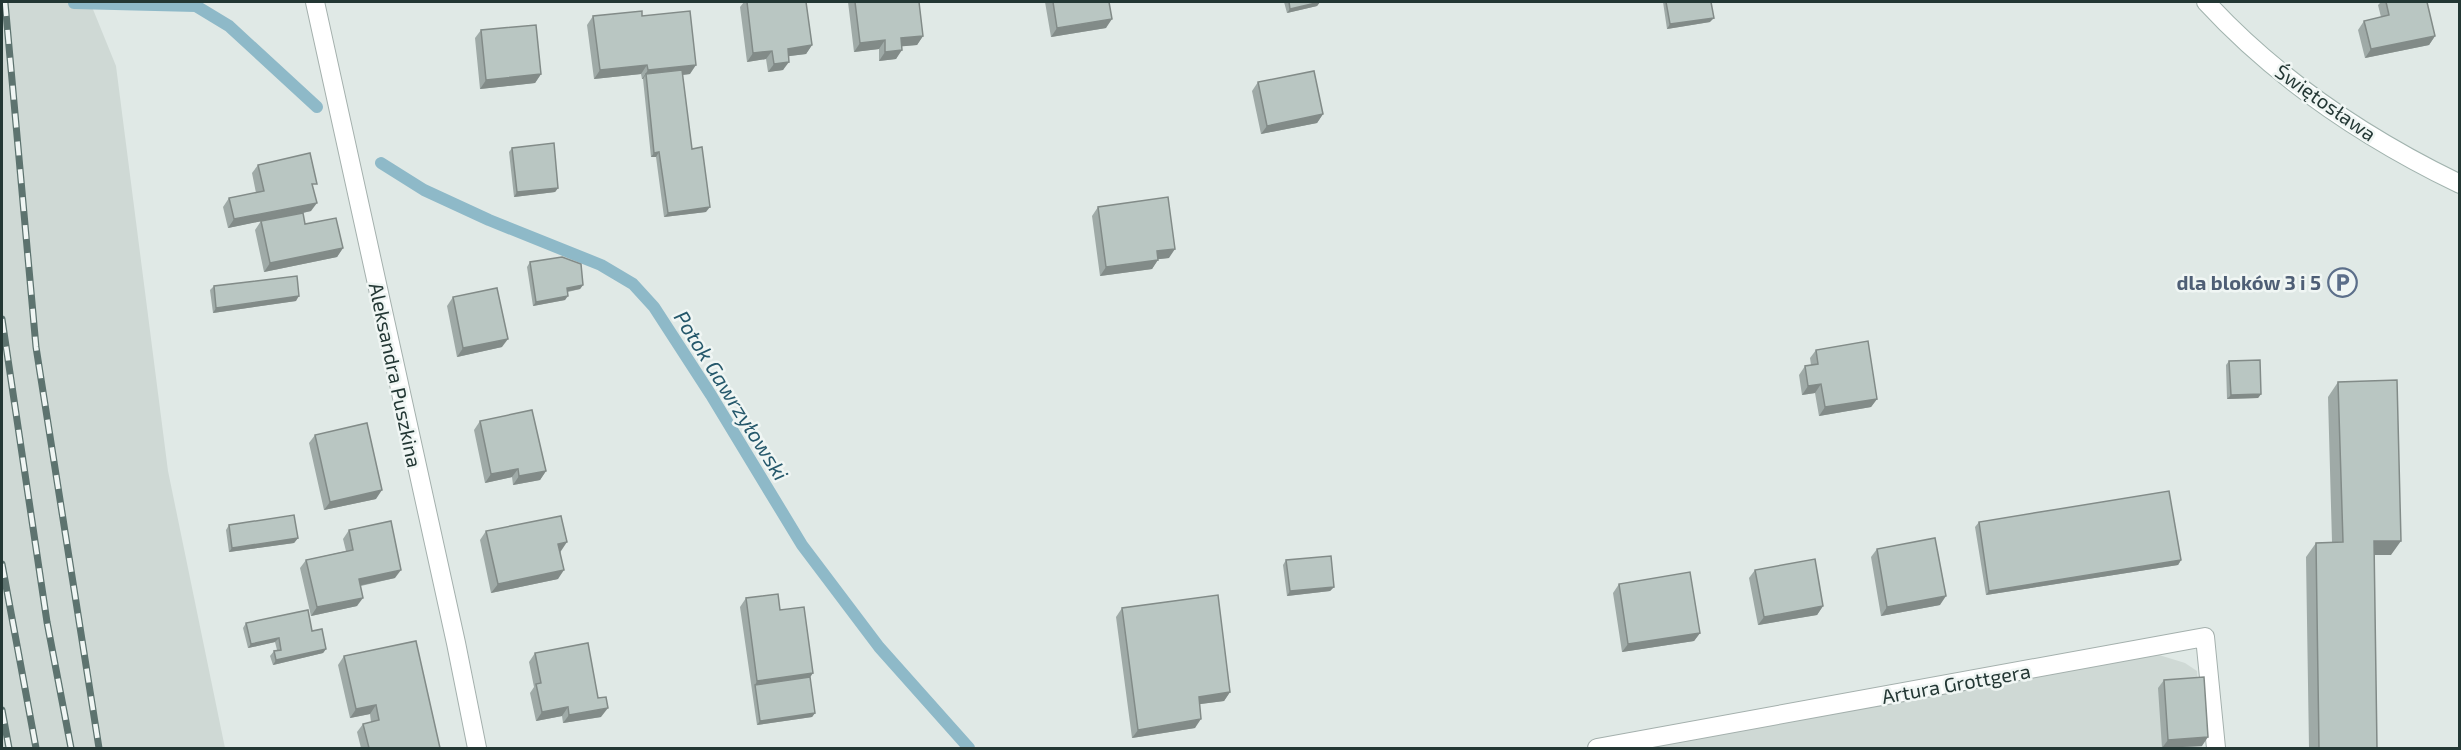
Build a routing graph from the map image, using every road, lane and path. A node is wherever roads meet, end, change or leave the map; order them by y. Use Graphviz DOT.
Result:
graph roads {
  1 [pos="315,2"];
  2 [pos="2206,2"];
  3 [pos="2460,184"];
  4 [pos="477,748"];
  5 [pos="1597,748"];
  6 [pos="2217,748"];
  1 -- 4 [label="street, Aleksandra Puszkina"];
  2 -- 3 [label="street, Świętosława"];
  5 -- 6 [label="street, Artura Grottgera"];
}
